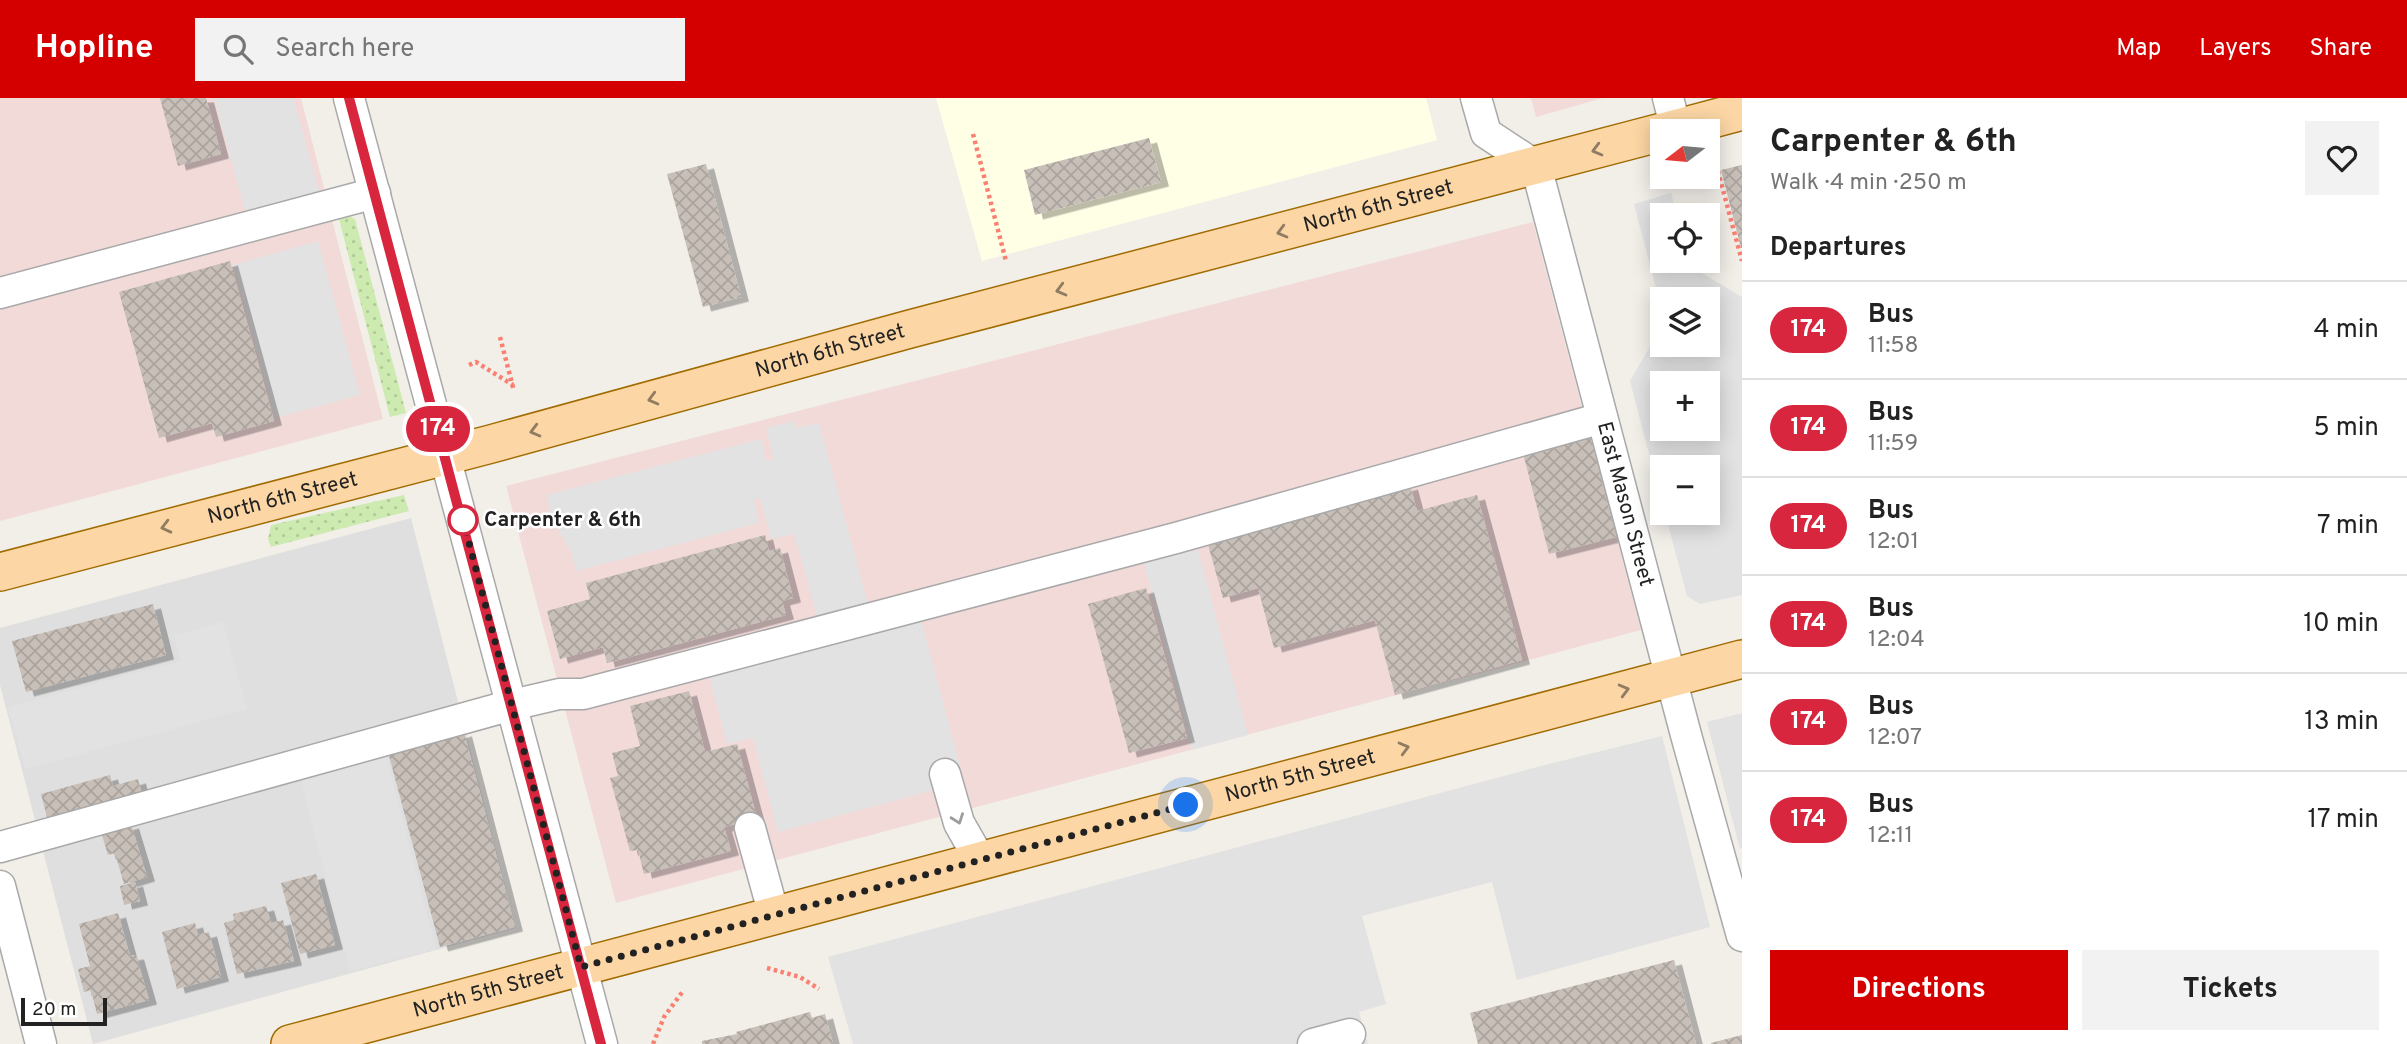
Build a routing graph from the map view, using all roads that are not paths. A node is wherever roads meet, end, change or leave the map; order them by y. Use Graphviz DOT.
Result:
graph roads {
  1 [pos="349,98"];
  2 [pos="1476,98"];
  3 [pos="1742,111"];
  4 [pos="1693,119"];
  5 [pos="1650,129"];
  6 [pos="1536,166"];
  7 [pos="375,193"];
  8 [pos="0,293"];
  9 [pos="1602,418"];
  10 [pos="446,455"];
  11 [pos="0,572"];
  12 [pos="1742,659"];
  13 [pos="1671,677"];
  14 [pos="512,705"];
  15 [pos="944,774"];
  16 [pos="750,828"];
  17 [pos="0,848"];
  18 [pos="980,860"];
  19 [pos="0,886"];
  20 [pos="774,915"];
  21 [pos="6,934"];
  22 [pos="1742,936"];
  23 [pos="581,967"];
  24 [pos="1350,1034"];
  25 [pos="41,1044"];
  26 [pos="290,1044"];
  27 [pos="601,1044"];
  28 [pos="1313,1044"];
  1 -- 7 [label="street"];
  2 -- 6 [label="street"];
  3 -- 4 [label="main road, North 6th Street"];
  5 -- 6 [label="main road, North 6th Street, one-way"];
  6 -- 9 [label="street, East Mason Street"];
  6 -- 10 [label="main road, North 6th Street, one-way"];
  7 -- 8 [label="street"];
  7 -- 10 [label="street"];
  9 -- 13 [label="street, East Mason Street"];
  9 -- 14 [label="street"];
  10 -- 11 [label="main road, North 6th Street, one-way"];
  10 -- 14 [label="street"];
  12 -- 13 [label="main road, North 5th Street"];
  18 -- 13 [label="main road, North 5th Street, one-way"];
  13 -- 22 [label="street, East Mason Street"];
  14 -- 17 [label="street"];
  14 -- 23 [label="street"];
  15 -- 18 [label="street, one-way"];
  16 -- 20 [label="street"];
  18 -- 20 [label="main road, North 5th Street"];
  19 -- 21 [label="street"];
  20 -- 23 [label="main road, North 5th Street"];
  21 -- 25 [label="street"];
  23 -- 26 [label="main road, North 5th Street"];
  23 -- 27 [label="street"];
  24 -- 28 [label="street"];
}
